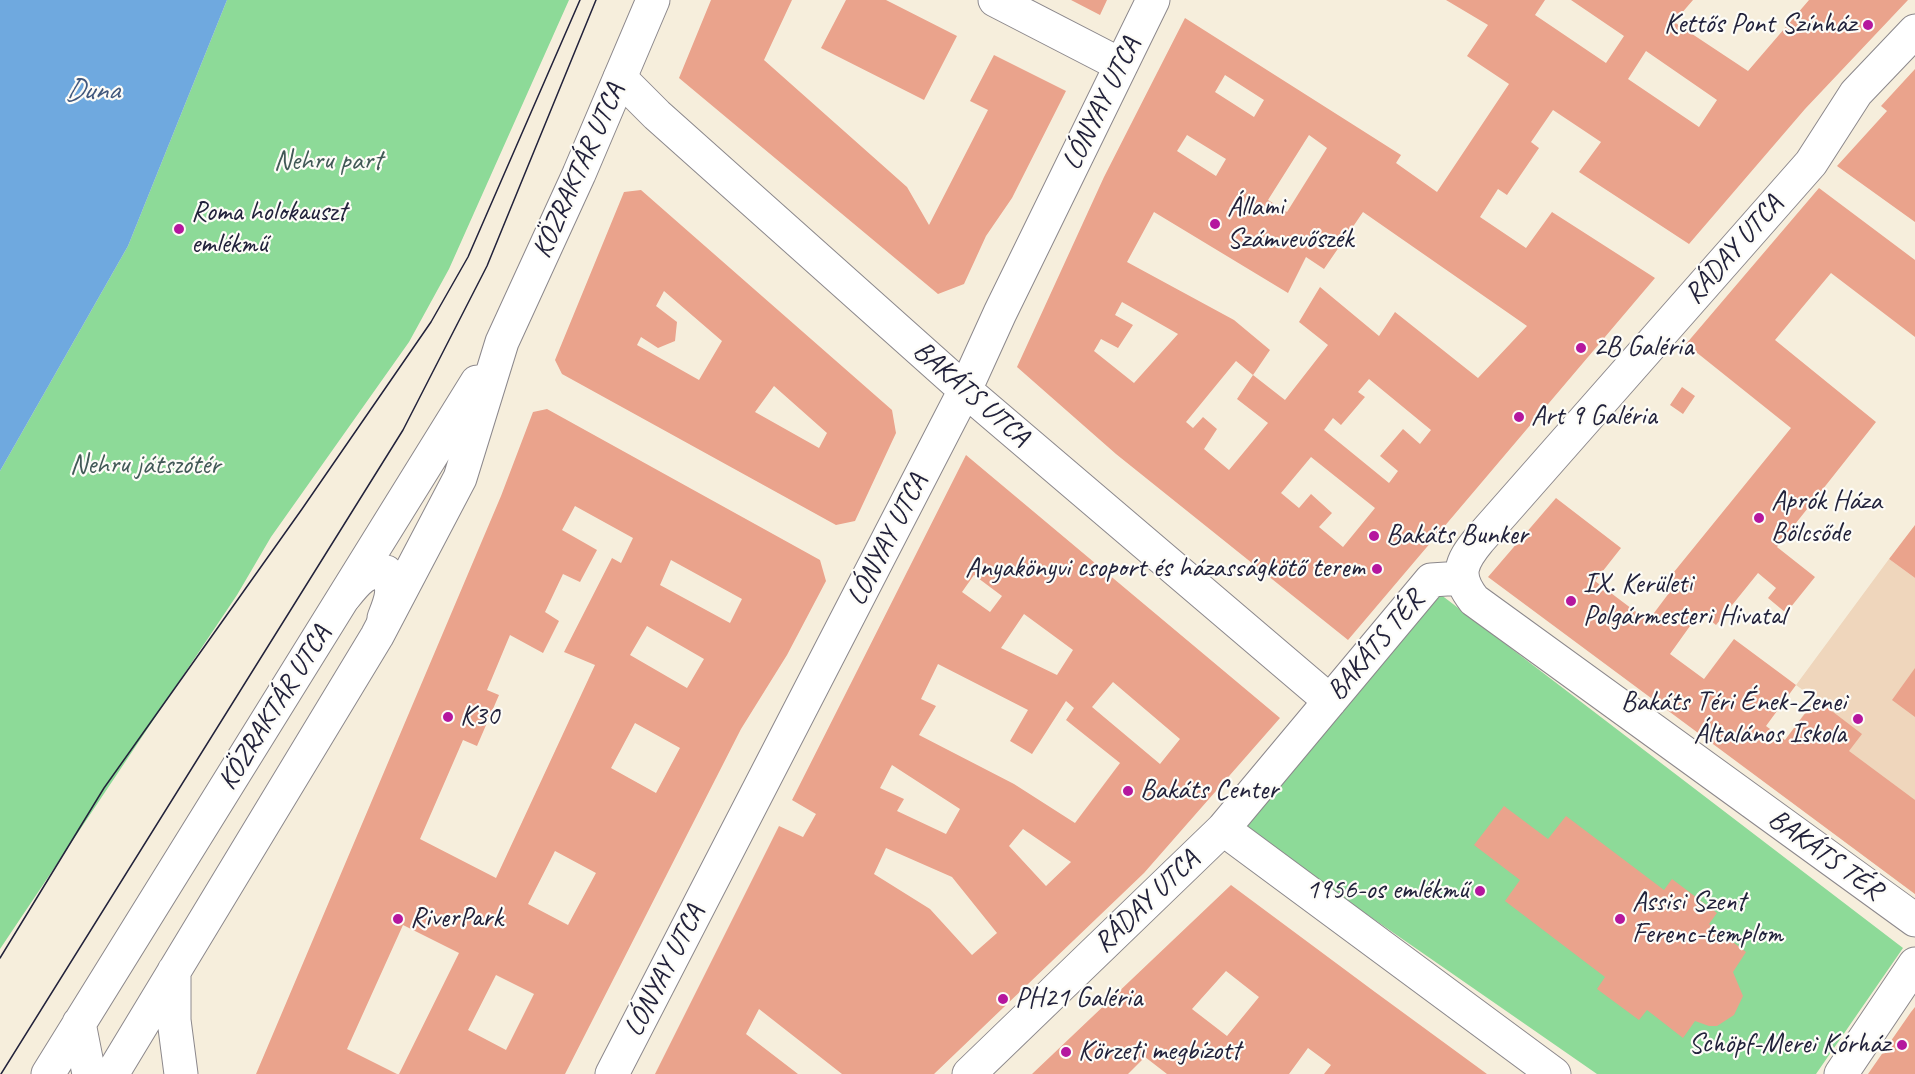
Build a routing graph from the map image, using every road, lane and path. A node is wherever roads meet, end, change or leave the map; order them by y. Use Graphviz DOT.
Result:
graph roads {
  1 [pos="653,0"];
  2 [pos="995,0"];
  3 [pos="1153,0"];
  4 [pos="1915,31"];
  5 [pos="1121,65"];
  6 [pos="620,78"];
  7 [pos="502,342"];
  8 [pos="965,390"];
  9 [pos="1462,578"];
  10 [pos="337,608"];
  11 [pos="377,636"];
  12 [pos="1330,701"];
  13 [pos="1223,829"];
  14 [pos="1915,920"];
  15 [pos="1915,964"];
  16 [pos="174,971"];
  17 [pos="79,1023"];
  18 [pos="48,1074"];
  19 [pos="89,1074"];
  20 [pos="112,1074"];
  21 [pos="181,1074"];
  22 [pos="612,1074"];
  23 [pos="969,1074"];
  24 [pos="1554,1074"];
  25 [pos="1841,1074"];
  1 -- 6 [label="street, KÖZRAKTÁR UTCA"];
  2 -- 5 [label="street"];
  3 -- 5 [label="street, LÓNYAY UTCA"];
  4 -- 9 [label="street, RÁDAY UTCA"];
  5 -- 8 [label="street, LÓNYAY UTCA"];
  6 -- 7 [label="street, KÖZRAKTÁR UTCA"];
  6 -- 8 [label="street, BAKÁTS UTCA"];
  7 -- 10 [label="street, KÖZRAKTÁR UTCA"];
  7 -- 11 [label="street, KÖZRAKTÁR UTCA"];
  8 -- 12 [label="street, BAKÁTS UTCA"];
  8 -- 22 [label="street, LÓNYAY UTCA"];
  9 -- 12 [label="street, BAKÁTS TÉR"];
  9 -- 14 [label="street, BAKÁTS TÉR"];
  10 -- 11 [label="street"];
  10 -- 17 [label="street, KÖZRAKTÁR UTCA"];
  11 -- 16 [label="street, KÖZRAKTÁR UTCA"];
  12 -- 13 [label="street, BAKÁTS TÉR"];
  13 -- 23 [label="street, RÁDAY UTCA"];
  13 -- 24 [label="street"];
  15 -- 25 [label="street"];
  16 -- 20 [label="street, KÖZRAKTÁR UTCA"];
  16 -- 21 [label="street"];
  17 -- 18 [label="street, KÖZRAKTÁR UTCA"];
  17 -- 19 [label="street"];
}
